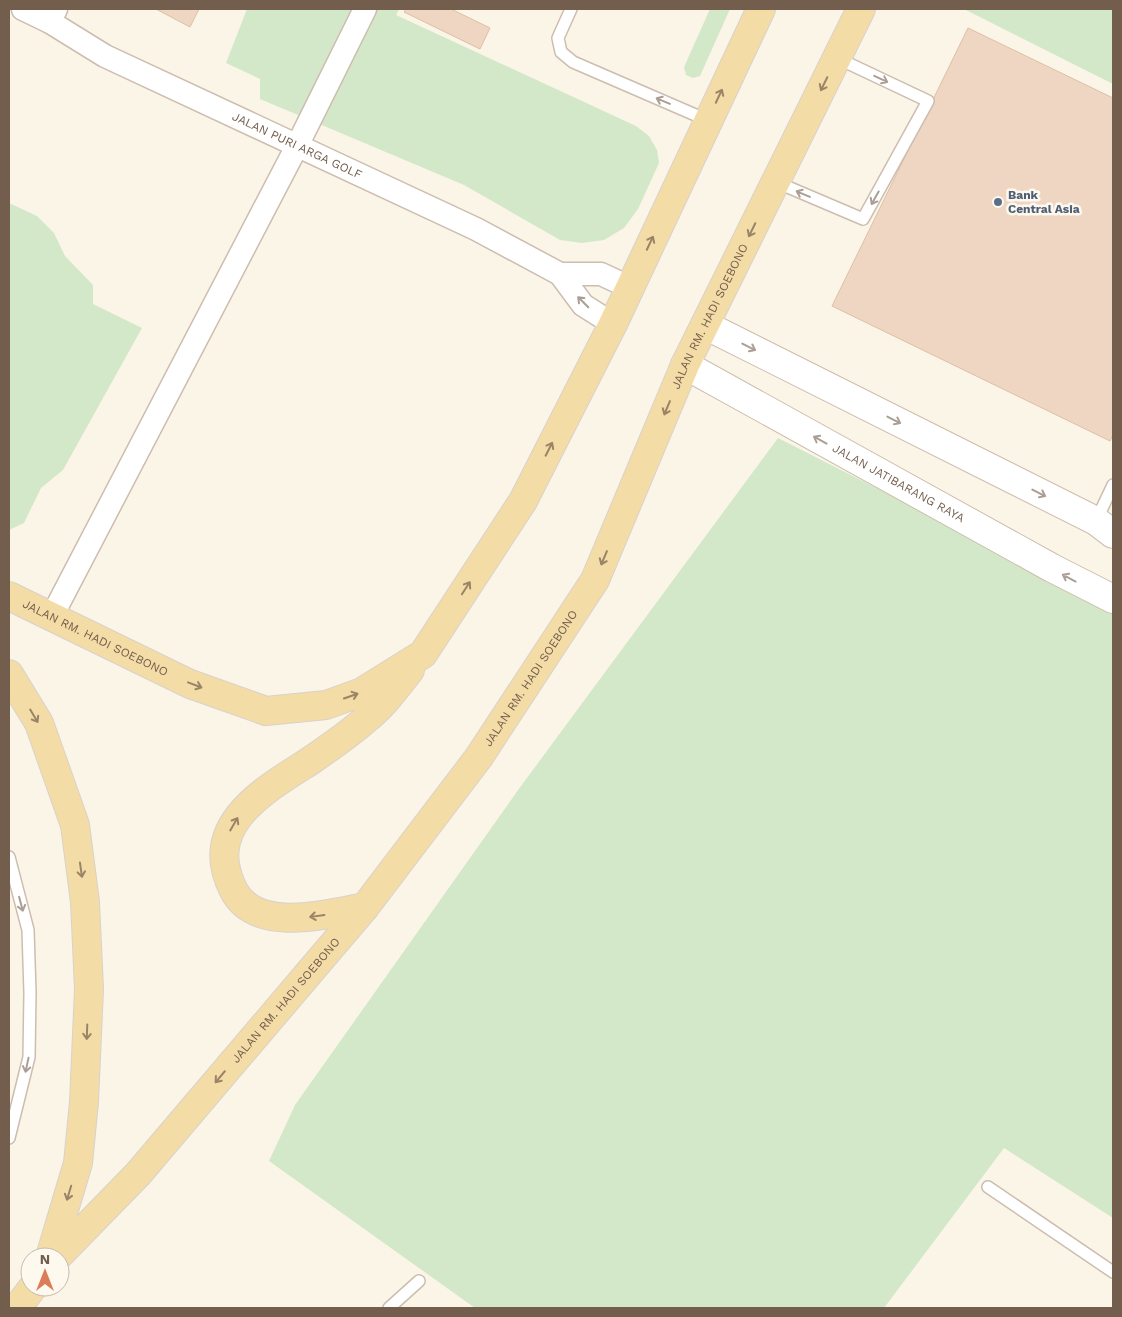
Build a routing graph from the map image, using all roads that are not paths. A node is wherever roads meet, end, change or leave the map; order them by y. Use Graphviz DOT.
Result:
graph roads {
  1 [pos="23,9"];
  2 [pos="365,9"];
  3 [pos="571,9"];
  4 [pos="761,9"];
  5 [pos="861,9"];
  6 [pos="53,15"];
  7 [pos="837,58"];
  8 [pos="707,120"];
  9 [pos="297,146"];
  10 [pos="776,182"];
  11 [pos="560,274"];
  12 [pos="629,287"];
  13 [pos="613,324"];
  14 [pos="705,325"];
  15 [pos="685,365"];
  16 [pos="1113,486"];
  17 [pos="1104,528"];
  18 [pos="9,596"];
  19 [pos="1113,598"];
  20 [pos="52,616"];
  21 [pos="422,654"];
  22 [pos="9,674"];
  23 [pos="9,857"];
  24 [pos="365,907"];
  25 [pos="9,1138"];
  26 [pos="988,1187"];
  27 [pos="53,1247"];
  28 [pos="67,1247"];
  29 [pos="1113,1272"];
  30 [pos="420,1281"];
  31 [pos="25,1297"];
  32 [pos="17,1308"];
  33 [pos="389,1308"];
  1 -- 6 [label="street, JALAN PURI ARGA GOLF"];
  2 -- 9 [label="street"];
  8 -- 3 [label="lane, one-way"];
  8 -- 4 [label="main road, JALAN RM. HADI SOEBONO, one-way"];
  5 -- 7 [label="main road, JALAN RM. HADI SOEBONO"];
  6 -- 9 [label="street, JALAN PURI ARGA GOLF"];
  7 -- 10 [label="main road, JALAN RM. HADI SOEBONO, one-way"];
  7 -- 10 [label="lane, one-way"];
  12 -- 8 [label="main road, JALAN RM. HADI SOEBONO, one-way"];
  9 -- 11 [label="street, JALAN PURI ARGA GOLF"];
  9 -- 20 [label="street"];
  10 -- 14 [label="main road, JALAN RM. HADI SOEBONO, one-way"];
  11 -- 12 [label="street, JALAN PURI ARGA GOLF"];
  13 -- 11 [label="street, JALAN PURI ARGA GOLF, one-way"];
  12 -- 13 [label="main road, JALAN RM. HADI SOEBONO"];
  21 -- 13 [label="main road, JALAN RM. HADI SOEBONO, one-way"];
  14 -- 15 [label="main road, JALAN RM. HADI SOEBONO"];
  14 -- 17 [label="street, one-way"];
  19 -- 15 [label="street, JALAN JATIBARANG RAYA, one-way"];
  15 -- 24 [label="main road, JALAN RM. HADI SOEBONO, one-way"];
  16 -- 17 [label="lane"];
  18 -- 20 [label="main road, JALAN RM. HADI SOEBONO"];
  20 -- 21 [label="main road, JALAN RM. HADI SOEBONO, one-way"];
  24 -- 21 [label="main road, one-way"];
  22 -- 27 [label="main road, one-way"];
  23 -- 25 [label="lane, one-way"];
  24 -- 28 [label="main road, JALAN RM. HADI SOEBONO, one-way"];
  26 -- 29 [label="lane"];
  30 -- 33 [label="lane"];
  31 -- 32 [label="main road"];
}
